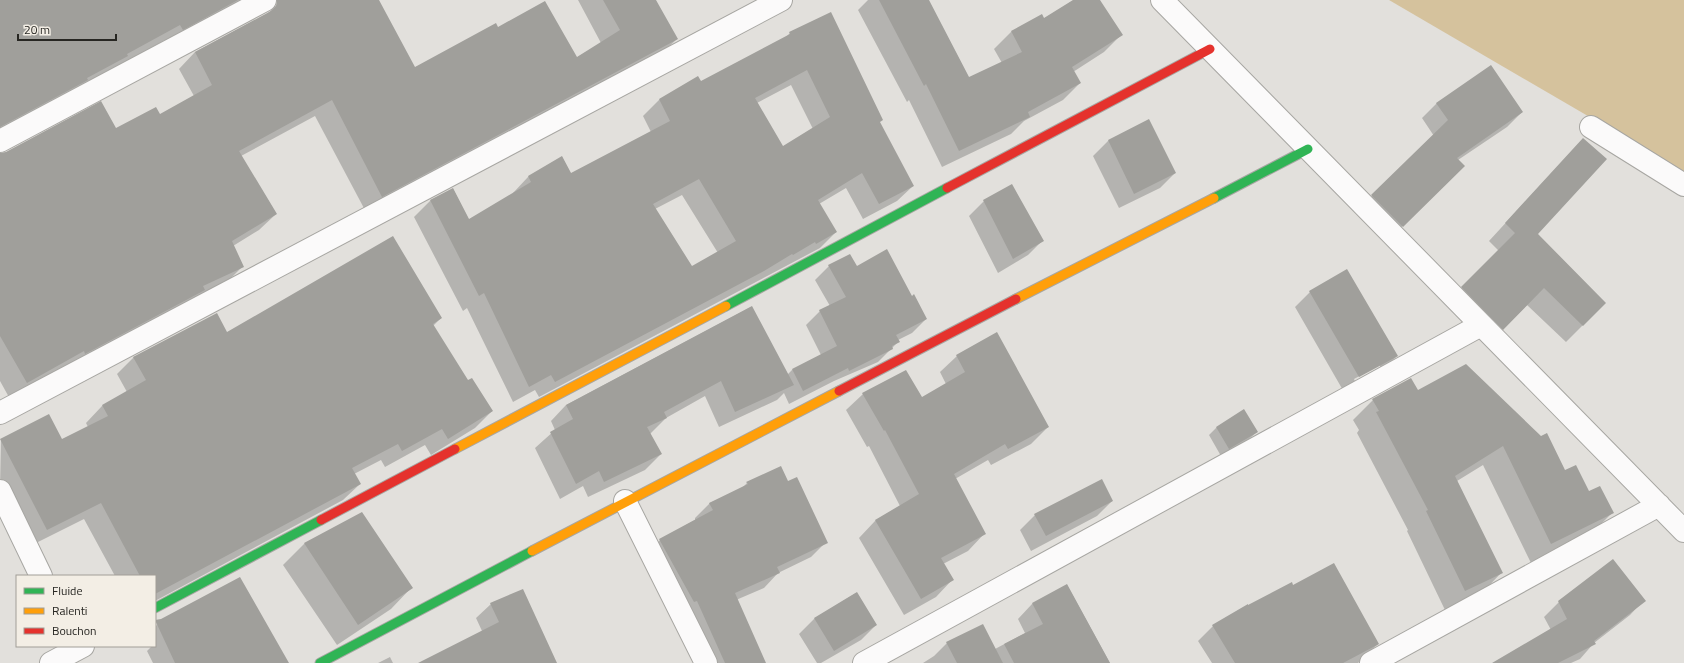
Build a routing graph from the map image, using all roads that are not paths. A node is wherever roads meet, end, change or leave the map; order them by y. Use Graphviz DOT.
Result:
graph roads {
  1 [pos="265,0"];
  2 [pos="781,0"];
  3 [pos="1162,0"];
  4 [pos="1210,49"];
  5 [pos="1591,127"];
  6 [pos="0,140"];
  7 [pos="1308,149"];
  8 [pos="1684,186"];
  9 [pos="1481,325"];
  10 [pos="0,413"];
  11 [pos="0,491"];
  12 [pos="625,501"];
  13 [pos="1659,505"];
  14 [pos="1684,531"];
  15 [pos="41,575"];
  16 [pos="156,607"];
  17 [pos="80,651"];
  18 [pos="51,663"];
  19 [pos="320,663"];
  20 [pos="706,663"];
  21 [pos="864,663"];
  22 [pos="1370,663"];
  1 -- 6 [label="street"];
  2 -- 10 [label="street"];
  3 -- 4 [label="street"];
  4 -- 7 [label="street"];
  4 -- 16 [label="street"];
  5 -- 8 [label="street"];
  7 -- 9 [label="street"];
  7 -- 12 [label="street"];
  9 -- 13 [label="street"];
  9 -- 21 [label="street"];
  11 -- 15 [label="street"];
  12 -- 19 [label="street"];
  12 -- 20 [label="street"];
  13 -- 14 [label="street"];
  13 -- 22 [label="street"];
  17 -- 18 [label="street"];
}
